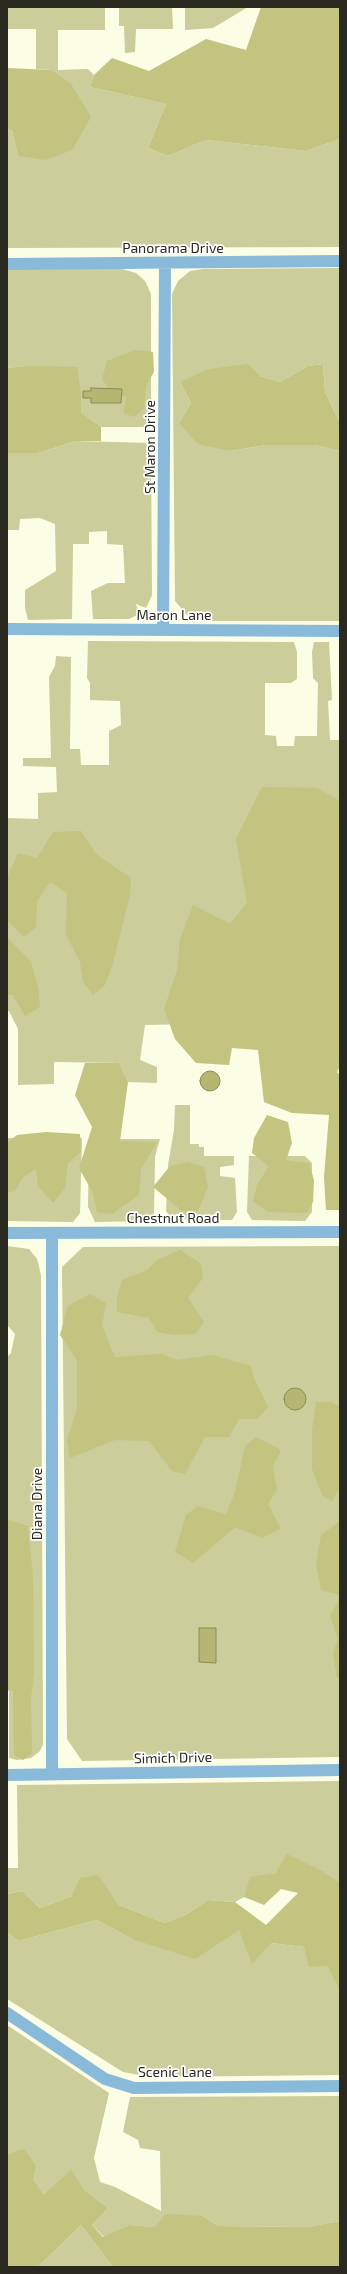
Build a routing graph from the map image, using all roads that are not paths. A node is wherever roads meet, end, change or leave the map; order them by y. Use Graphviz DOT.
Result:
graph roads {
  1 [pos="340,261"];
  2 [pos="7,264"];
  3 [pos="165,264"];
  4 [pos="7,629"];
  5 [pos="163,630"];
  6 [pos="340,631"];
  7 [pos="340,1232"];
  8 [pos="7,1233"];
  9 [pos="52,1233"];
  10 [pos="340,1770"];
  11 [pos="52,1774"];
  12 [pos="7,1775"];
  13 [pos="7,2013"];
  14 [pos="340,2086"];
  1 -- 3 [label="street, Panorama Drive"];
  2 -- 3 [label="street, Panorama Drive"];
  3 -- 5 [label="street, St Maron Drive"];
  4 -- 5 [label="street, Maron Lane"];
  5 -- 6 [label="street, Maron Lane"];
  7 -- 9 [label="street, Chestnut Road"];
  8 -- 9 [label="street, Chestnut Road"];
  9 -- 11 [label="street, Diana Drive"];
  10 -- 11 [label="street, Simich Drive"];
  11 -- 12 [label="street, Simich Drive"];
  13 -- 14 [label="street, Scenic Lane"];
}
